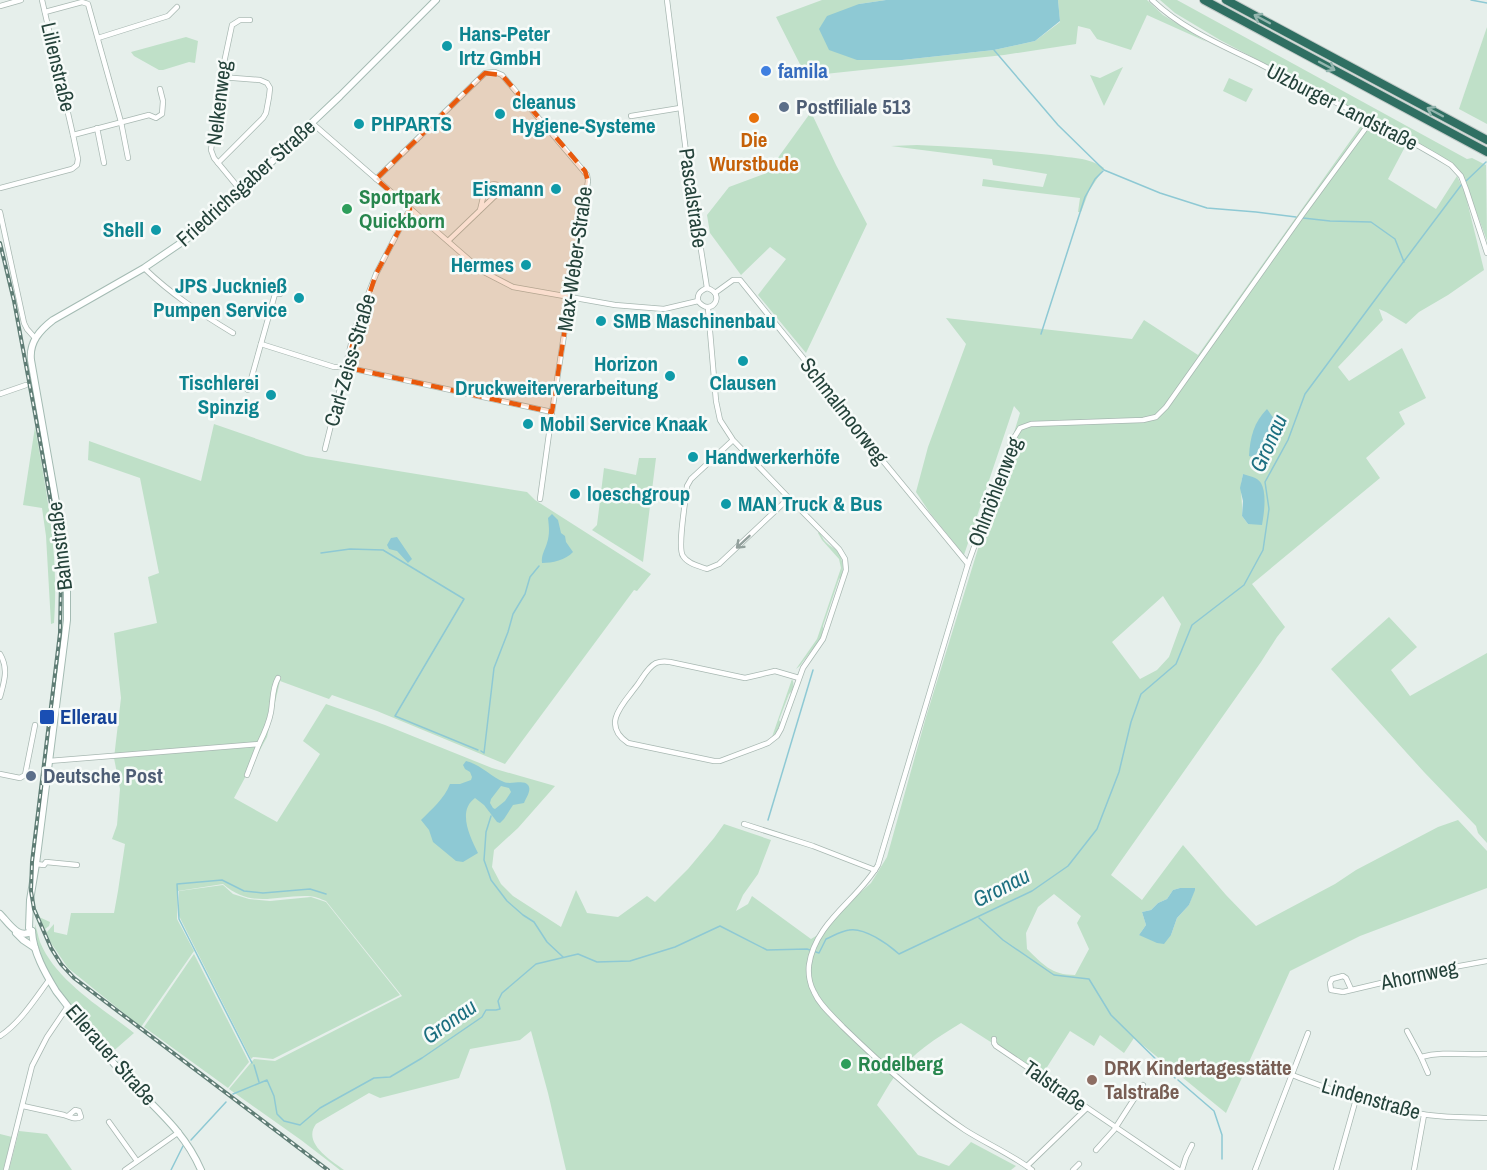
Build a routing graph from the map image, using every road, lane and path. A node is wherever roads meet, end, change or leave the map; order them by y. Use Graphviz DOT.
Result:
graph roads {
  1 [pos="21,0"];
  2 [pos="42,0"];
  3 [pos="436,0"];
  4 [pos="667,0"];
  5 [pos="1152,0"];
  6 [pos="1204,0"];
  7 [pos="1226,0"];
  8 [pos="0,6"];
  9 [pos="177,7"];
  10 [pos="45,12"];
  11 [pos="250,20"];
  12 [pos="98,38"];
  13 [pos="221,77"];
  14 [pos="160,89"];
  15 [pos="680,108"];
  16 [pos="631,116"];
  17 [pos="1371,121"];
  18 [pos="121,122"];
  19 [pos="312,123"];
  20 [pos="97,128"];
  21 [pos="73,135"];
  22 [pos="1487,140"];
  23 [pos="1487,152"];
  24 [pos="128,158"];
  25 [pos="104,163"];
  26 [pos="218,163"];
  27 [pos="376,179"];
  28 [pos="0,188"];
  29 [pos="242,192"];
  30 [pos="410,208"];
  31 [pos="480,210"];
  32 [pos="0,212"];
  33 [pos="447,241"];
  34 [pos="1487,253"];
  35 [pos="144,268"];
  36 [pos="707,288"];
  37 [pos="715,293"];
  38 [pos="280,294"];
  39 [pos="570,297"];
  40 [pos="698,301"];
  41 [pos="708,308"];
  42 [pos="233,333"];
  43 [pos="35,338"];
  44 [pos="261,344"];
  45 [pos="345,367"];
  46 [pos="26,385"];
  47 [pos="248,390"];
  48 [pos="0,394"];
  49 [pos="552,412"];
  50 [pos="733,440"];
  51 [pos="325,449"];
  52 [pos="540,499"];
  53 [pos="787,500"];
  54 [pos="968,564"];
  55 [pos="0,654"];
  56 [pos="278,678"];
  57 [pos="799,678"];
  58 [pos="0,698"];
  59 [pos="35,725"];
  60 [pos="259,744"];
  61 [pos="49,760"];
  62 [pos="0,774"];
  63 [pos="247,776"];
  64 [pos="744,824"];
  65 [pos="36,864"];
  66 [pos="77,865"];
  67 [pos="875,870"];
  68 [pos="0,914"];
  69 [pos="10,925"];
  70 [pos="31,931"];
  71 [pos="35,948"];
  72 [pos="1487,961"];
  73 [pos="49,980"];
  74 [pos="1351,990"];
  75 [pos="68,1006"];
  76 [pos="1407,1031"];
  77 [pos="1308,1033"];
  78 [pos="0,1036"];
  79 [pos="994,1040"];
  80 [pos="1487,1054"];
  81 [pos="1422,1057"];
  82 [pos="1428,1073"];
  83 [pos="1292,1075"];
  84 [pos="1143,1085"];
  85 [pos="1356,1099"];
  86 [pos="23,1106"];
  87 [pos="1086,1108"];
  88 [pos="1424,1115"];
  89 [pos="68,1116"];
  90 [pos="1487,1118"];
  91 [pos="109,1122"];
  92 [pos="1116,1127"];
  93 [pos="178,1132"];
  94 [pos="1192,1145"];
  95 [pos="1096,1149"];
  96 [pos="137,1161"];
  97 [pos="1079,1164"];
  98 [pos="1030,1168"];
  99 [pos="6,1170"];
  100 [pos="125,1170"];
  101 [pos="201,1170"];
  102 [pos="1073,1170"];
  103 [pos="1180,1170"];
  104 [pos="1255,1170"];
  105 [pos="1336,1170"];
  106 [pos="1414,1170"];
  1 -- 8 [label="street, Lilienstraße"];
  2 -- 10 [label="street, Lilienstraße"];
  3 -- 19 [label="main road, Friedrichsgaber Straße"];
  4 -- 15 [label="street, Pascalstraße"];
  5 -- 17 [label="street, Ulzburger Landstraße"];
  6 -- 23 [label="highway, one-way"];
  22 -- 7 [label="highway, one-way"];
  9 -- 12 [label="street"];
  10 -- 12 [label="street"];
  10 -- 21 [label="street, Lilienstraße"];
  11 -- 13 [label="street, Nelkenweg"];
  12 -- 18 [label="street"];
  13 -- 26 [label="street, Nelkenweg"];
  13 -- 26 [label="street"];
  14 -- 18 [label="street"];
  15 -- 16 [label="street"];
  15 -- 36 [label="street, Pascalstraße"];
  17 -- 34 [label="street, Ulzburger Landstraße"];
  17 -- 54 [label="street, Ohlmöhlenweg"];
  18 -- 20 [label="street"];
  18 -- 24 [label="street"];
  19 -- 27 [label="street"];
  19 -- 29 [label="main road, Friedrichsgaber Straße"];
  20 -- 21 [label="street"];
  20 -- 25 [label="street"];
  21 -- 28 [label="street, Lilienstraße"];
  26 -- 29 [label="street, Nelkenweg"];
  27 -- 30 [label="street"];
  27 -- 39 [label="street, Max-Weber-Straße"];
  29 -- 35 [label="main road, Friedrichsgaber Straße"];
  30 -- 33 [label="street"];
  30 -- 45 [label="street, Carl-Zeiss-Straße"];
  31 -- 31 [label="street"];
  31 -- 33 [label="street"];
  32 -- 43 [label="street"];
  33 -- 39 [label="street"];
  35 -- 42 [label="street"];
  35 -- 43 [label="main road, Friedrichsgaber Straße"];
  36 -- 37 [label="street"];
  36 -- 40 [label="street"];
  37 -- 41 [label="street"];
  37 -- 54 [label="street, Schmalmoorweg"];
  38 -- 44 [label="street"];
  39 -- 40 [label="street"];
  39 -- 49 [label="street, Max-Weber-Straße"];
  40 -- 41 [label="street"];
  41 -- 50 [label="street"];
  43 -- 61 [label="main road, Bahnstraße"];
  44 -- 45 [label="street"];
  44 -- 47 [label="street"];
  45 -- 49 [label="street"];
  45 -- 51 [label="street, Carl-Zeiss-Straße"];
  46 -- 48 [label="street"];
  49 -- 52 [label="street, Max-Weber-Straße"];
  50 -- 53 [label="street"];
  53 -- 50 [label="street, one-way"];
  53 -- 57 [label="street"];
  54 -- 67 [label="street, Ohlmöhlenweg"];
  55 -- 58 [label="street"];
  56 -- 60 [label="street"];
  57 -- 57 [label="street"];
  59 -- 62 [label="street"];
  60 -- 61 [label="street"];
  60 -- 63 [label="street"];
  61 -- 65 [label="main road, Bahnstraße"];
  64 -- 67 [label="street"];
  65 -- 66 [label="street"];
  65 -- 70 [label="main road, Bahnstraße"];
  67 -- 98 [label="street, Ohlmöhlenweg"];
  68 -- 69 [label="main road"];
  69 -- 70 [label="main road"];
  69 -- 71 [label="main road"];
  70 -- 71 [label="main road, Ellerauer Straße"];
  71 -- 73 [label="main road, Ellerauer Straße"];
  72 -- 74 [label="street, Ahornweg"];
  73 -- 75 [label="main road, Ellerauer Straße"];
  73 -- 78 [label="street"];
  74 -- 74 [label="street, Ahornweg"];
  75 -- 86 [label="street"];
  75 -- 93 [label="main road, Ellerauer Straße"];
  76 -- 81 [label="street"];
  77 -- 83 [label="street"];
  79 -- 87 [label="street, Talstraße"];
  80 -- 81 [label="street"];
  81 -- 82 [label="street"];
  83 -- 85 [label="street, Lindenstraße"];
  83 -- 104 [label="street"];
  84 -- 92 [label="street"];
  85 -- 88 [label="street, Lindenstraße"];
  85 -- 105 [label="street"];
  86 -- 89 [label="street"];
  86 -- 99 [label="street"];
  87 -- 92 [label="street, Talstraße"];
  87 -- 98 [label="street"];
  88 -- 90 [label="street, Lindenstraße"];
  88 -- 106 [label="street"];
  91 -- 96 [label="street"];
  92 -- 95 [label="street"];
  92 -- 103 [label="street, Talstraße"];
  93 -- 96 [label="street"];
  93 -- 101 [label="main road, Ellerauer Straße"];
  94 -- 103 [label="street, Talstraße"];
  96 -- 100 [label="street"];
  97 -- 102 [label="street"];
}
